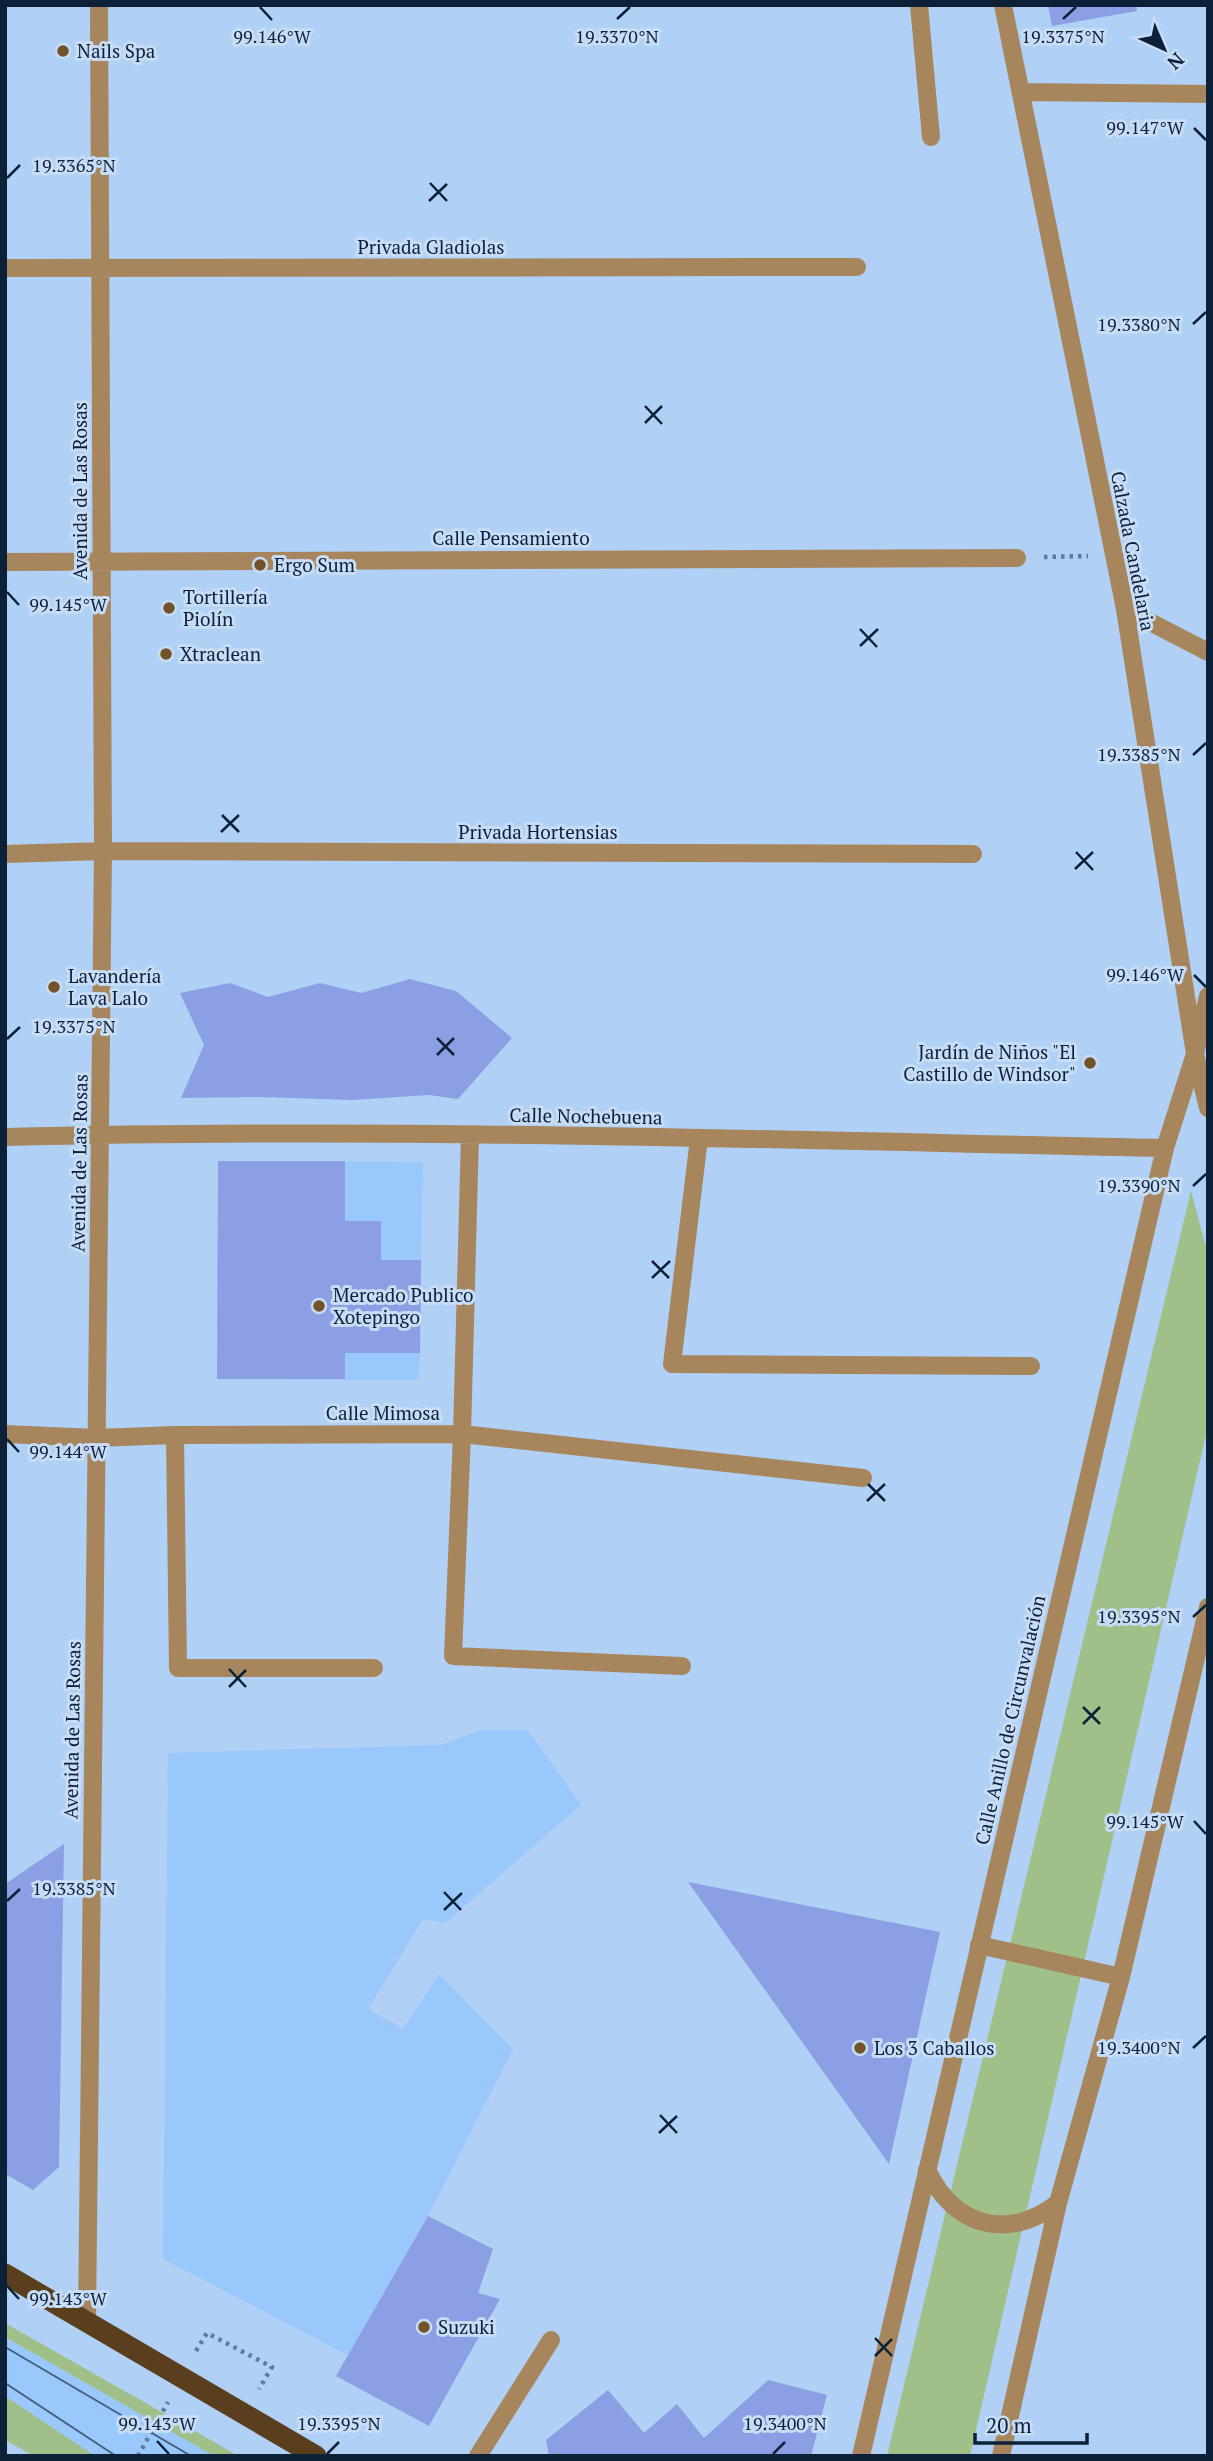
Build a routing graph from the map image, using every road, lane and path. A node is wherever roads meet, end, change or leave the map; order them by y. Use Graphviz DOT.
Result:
graph roads {
  1 [pos="99,5"];
  2 [pos="919,5"];
  3 [pos="1003,5"];
  4 [pos="1021,92"];
  5 [pos="1208,94"];
  6 [pos="931,137"];
  7 [pos="858,267"];
  8 [pos="5,268"];
  9 [pos="100,269"];
  10 [pos="1114,556"];
  11 [pos="1017,558"];
  12 [pos="102,561"];
  13 [pos="5,562"];
  14 [pos="1125,609"];
  15 [pos="1208,652"];
  16 [pos="103,851"];
  17 [pos="5,854"];
  18 [pos="973,854"];
  19 [pos="1208,996"];
  20 [pos="1195,1054"];
  21 [pos="1208,1108"];
  22 [pos="101,1135"];
  23 [pos="470,1135"];
  24 [pos="5,1137"];
  25 [pos="699,1138"];
  26 [pos="1165,1148"];
  27 [pos="1031,1366"];
  28 [pos="5,1434"];
  29 [pos="462,1434"];
  30 [pos="175,1435"];
  31 [pos="96,1438"];
  32 [pos="863,1478"];
  33 [pos="1208,1607"];
  34 [pos="682,1666"];
  35 [pos="374,1668"];
  36 [pos="979,1945"];
  37 [pos="1121,1977"];
  38 [pos="927,2170"];
  39 [pos="1058,2203"];
  40 [pos="5,2274"];
  41 [pos="87,2321"];
  42 [pos="207,2333"];
  43 [pos="551,2340"];
  44 [pos="272,2367"];
  45 [pos="316,2456"];
  46 [pos="478,2456"];
  47 [pos="861,2456"];
  48 [pos="1001,2456"];
  1 -- 9 [label="street, Avenida de Las Rosas"];
  2 -- 6 [label="street"];
  3 -- 4 [label="street, Calzada Candelaria"];
  4 -- 5 [label="street"];
  4 -- 10 [label="street, Calzada Candelaria"];
  7 -- 9 [label="street, Privada Gladiolas"];
  8 -- 9 [label="street, Privada Gladiolas"];
  9 -- 12 [label="street, Avenida de Las Rosas"];
  10 -- 11 [label="path"];
  10 -- 14 [label="street, Calzada Candelaria"];
  11 -- 12 [label="street, Calle Pensamiento"];
  12 -- 13 [label="street, Calle Pensamiento"];
  12 -- 16 [label="street, Avenida de Las Rosas"];
  14 -- 15 [label="street"];
  14 -- 20 [label="street, Calzada Candelaria"];
  16 -- 17 [label="street, Privada Hortensias"];
  16 -- 18 [label="street, Privada Hortensias"];
  16 -- 22 [label="street, Avenida de Las Rosas"];
  19 -- 20 [label="street, Calle Anillo de Circunvalación"];
  20 -- 21 [label="street, Calzada Candelaria"];
  20 -- 26 [label="street, Calle Anillo de Circunvalación"];
  22 -- 23 [label="street, Calle Nochebuena"];
  22 -- 24 [label="street, Calle Nochebuena"];
  22 -- 31 [label="street, Avenida de Las Rosas"];
  23 -- 25 [label="street, Calle Nochebuena"];
  23 -- 29 [label="street, Calle Mimosa"];
  25 -- 26 [label="street, Calle Nochebuena"];
  25 -- 27 [label="street"];
  26 -- 36 [label="street, Calle Anillo de Circunvalación"];
  28 -- 31 [label="street, Calle Mimosa"];
  29 -- 30 [label="street, Calle Mimosa"];
  29 -- 32 [label="street"];
  29 -- 34 [label="street"];
  30 -- 31 [label="street, Calle Mimosa"];
  30 -- 35 [label="street"];
  31 -- 41 [label="street, Avenida de Las Rosas"];
  33 -- 37 [label="street"];
  36 -- 37 [label="street"];
  36 -- 38 [label="street, Calle Anillo de Circunvalación"];
  37 -- 39 [label="street"];
  38 -- 39 [label="street"];
  38 -- 47 [label="street, Calle Anillo de Circunvalación"];
  39 -- 48 [label="street"];
  40 -- 41 [label="highway"];
  41 -- 45 [label="highway"];
  42 -- 44 [label="path"];
  43 -- 46 [label="street"];
}
